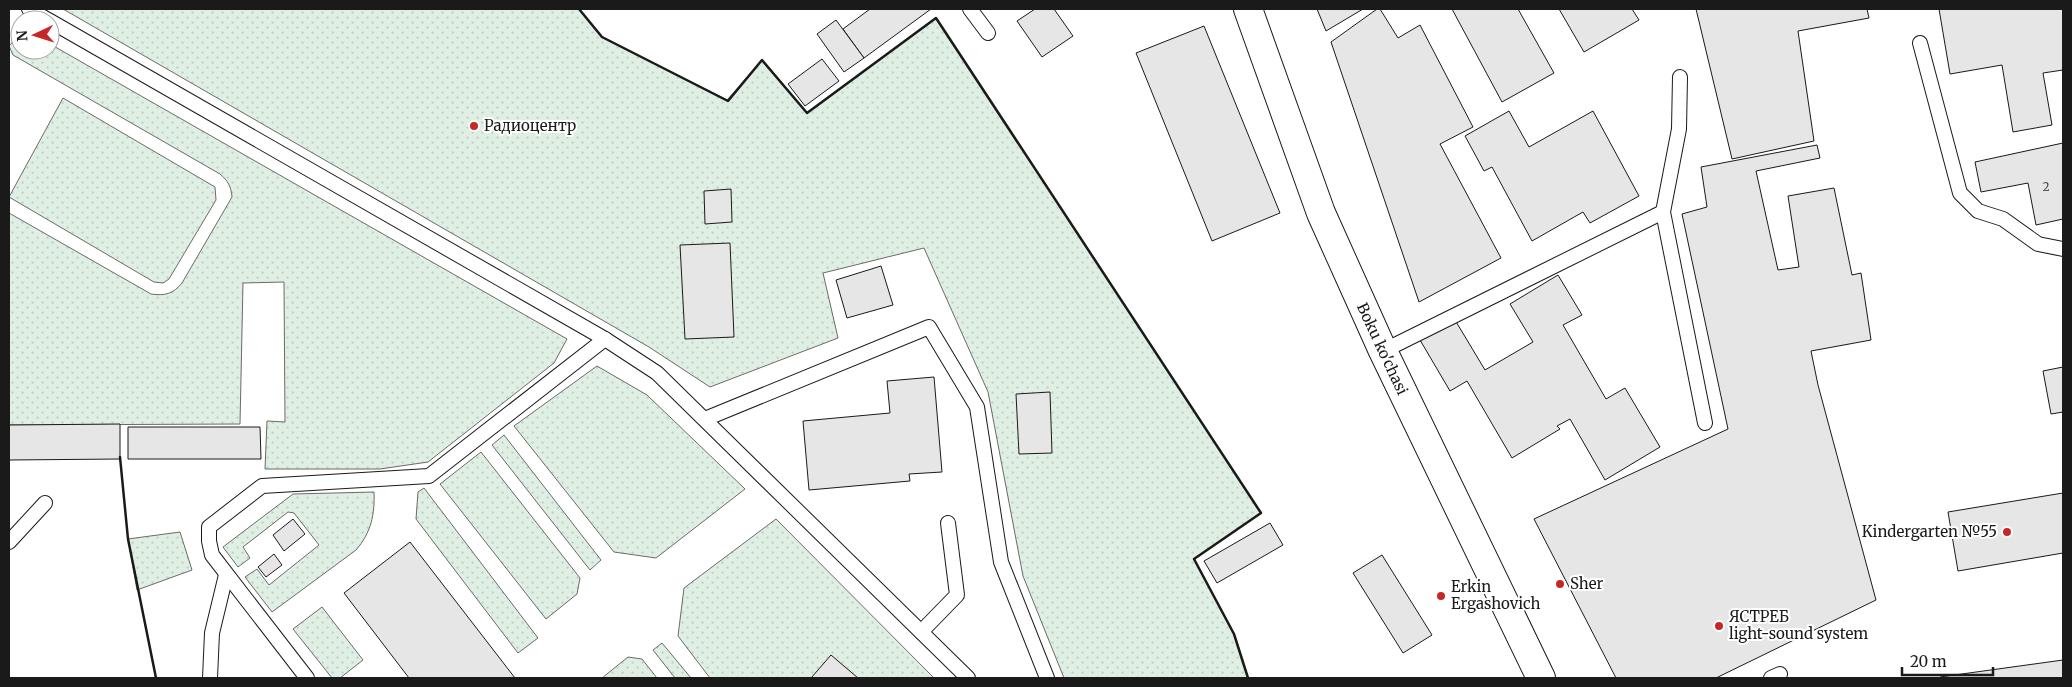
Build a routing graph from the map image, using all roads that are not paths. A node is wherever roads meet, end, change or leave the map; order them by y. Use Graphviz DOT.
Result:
graph roads {
  1 [pos="970,9"];
  2 [pos="1248,9"];
  3 [pos="60,26"];
  4 [pos="988,33"];
  5 [pos="1920,43"];
  6 [pos="1680,77"];
  7 [pos="1663,212"];
  8 [pos="2063,249"];
  9 [pos="605,339"];
  10 [pos="1383,351"];
  11 [pos="705,419"];
  12 [pos="1705,423"];
  13 [pos="45,502"];
  14 [pos="948,523"];
  15 [pos="9,542"];
  16 [pos="226,575"];
  17 [pos="921,632"];
  18 [pos="210,678"];
  19 [pos="307,678"];
  20 [pos="968,678"];
  21 [pos="1047,678"];
  22 [pos="1541,678"];
  1 -- 4 [label="lane"];
  2 -- 10 [label="street, Boku ko'chasi"];
  3 -- 9 [label="lane"];
  5 -- 8 [label="lane"];
  6 -- 7 [label="lane"];
  7 -- 10 [label="lane"];
  7 -- 12 [label="lane"];
  9 -- 11 [label="lane"];
  9 -- 16 [label="lane"];
  10 -- 22 [label="street, Boku ko'chasi"];
  11 -- 17 [label="lane"];
  11 -- 21 [label="lane"];
  13 -- 15 [label="lane"];
  14 -- 17 [label="lane"];
  16 -- 18 [label="lane"];
  16 -- 19 [label="lane"];
  17 -- 20 [label="lane"];
}
